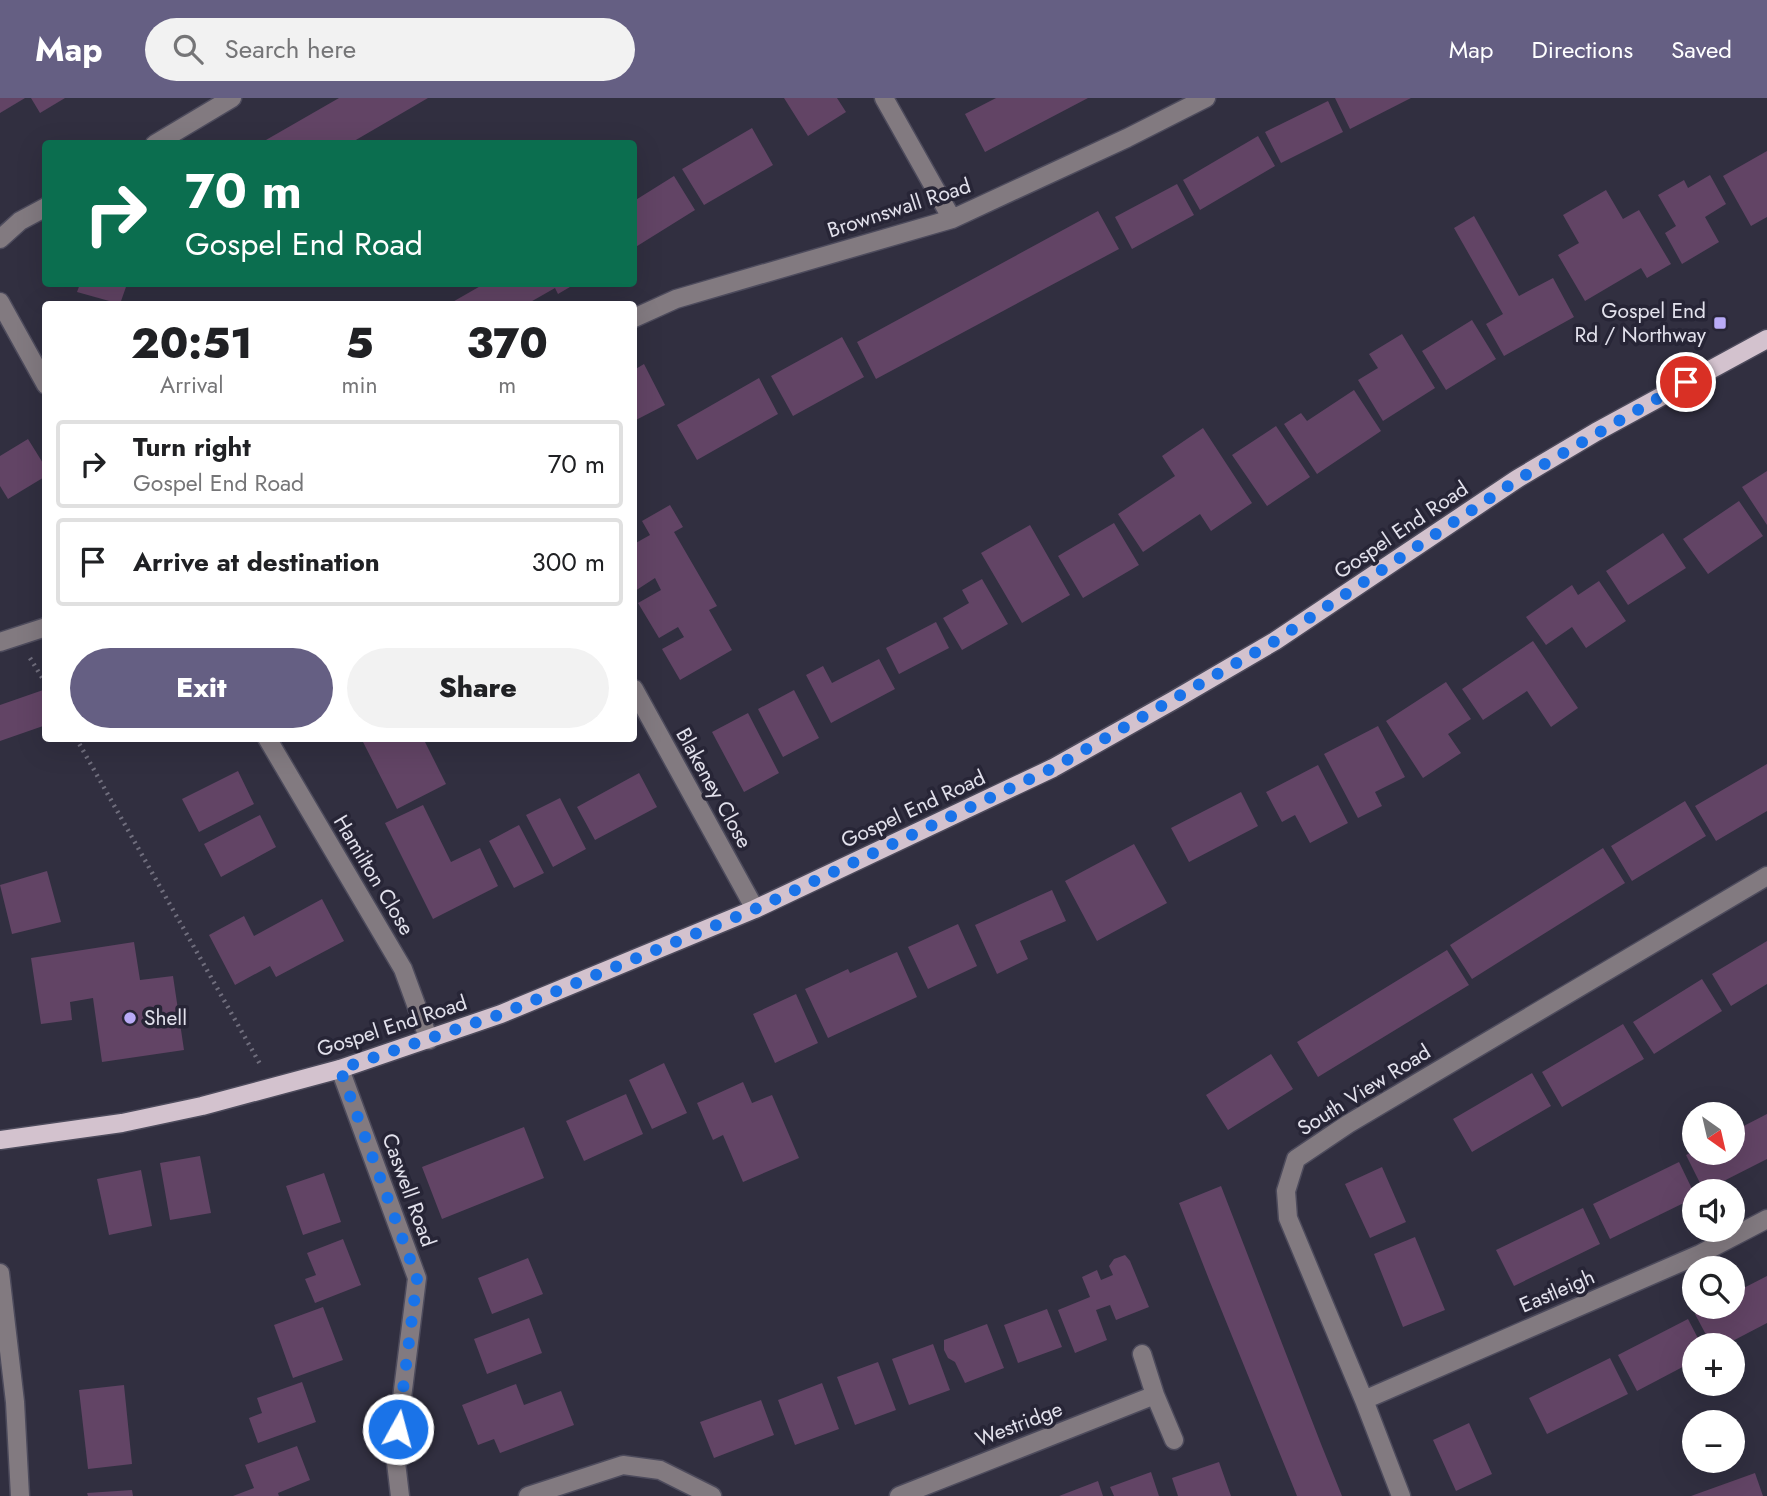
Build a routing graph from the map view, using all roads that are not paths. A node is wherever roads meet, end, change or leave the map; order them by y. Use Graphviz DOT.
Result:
graph roads {
  1 [pos="232,98"];
  2 [pos="884,98"];
  3 [pos="1206,98"];
  4 [pos="162,140"];
  5 [pos="42,209"];
  6 [pos="952,219"];
  7 [pos="0,239"];
  8 [pos="0,302"];
  9 [pos="637,317"];
  10 [pos="1767,339"];
  11 [pos="42,377"];
  12 [pos="42,628"];
  13 [pos="0,642"];
  14 [pos="637,694"];
  15 [pos="269,742"];
  16 [pos="1767,876"];
  17 [pos="755,909"];
  18 [pos="429,1040"];
  19 [pos="340,1069"];
  20 [pos="0,1140"];
  21 [pos="1767,1219"];
  22 [pos="0,1273"];
  23 [pos="1142,1354"];
  24 [pos="1155,1395"];
  25 [pos="1364,1400"];
  26 [pos="8,1403"];
  27 [pos="1174,1440"];
  28 [pos="20,1496"];
  29 [pos="400,1496"];
  30 [pos="528,1496"];
  31 [pos="712,1496"];
  32 [pos="899,1496"];
  33 [pos="1401,1496"];
  1 -- 4 [label="street"];
  2 -- 6 [label="street"];
  3 -- 6 [label="street, Brownswall Road"];
  5 -- 7 [label="street"];
  6 -- 9 [label="street, Brownswall Road"];
  8 -- 11 [label="street"];
  10 -- 17 [label="main road, Gospel End Road"];
  12 -- 13 [label="street"];
  14 -- 17 [label="street, Blakeney Close"];
  15 -- 18 [label="street, Hamilton Close"];
  16 -- 25 [label="street, South View Road"];
  17 -- 18 [label="main road, Gospel End Road"];
  18 -- 19 [label="main road, Gospel End Road"];
  19 -- 20 [label="main road, Gospel End Road"];
  19 -- 29 [label="street, Caswell Road"];
  21 -- 25 [label="street, Eastleigh"];
  22 -- 26 [label="street"];
  23 -- 24 [label="street"];
  24 -- 27 [label="street"];
  24 -- 32 [label="street, Westridge"];
  25 -- 33 [label="street, South View Road"];
  26 -- 28 [label="street"];
  30 -- 31 [label="street"];
}
